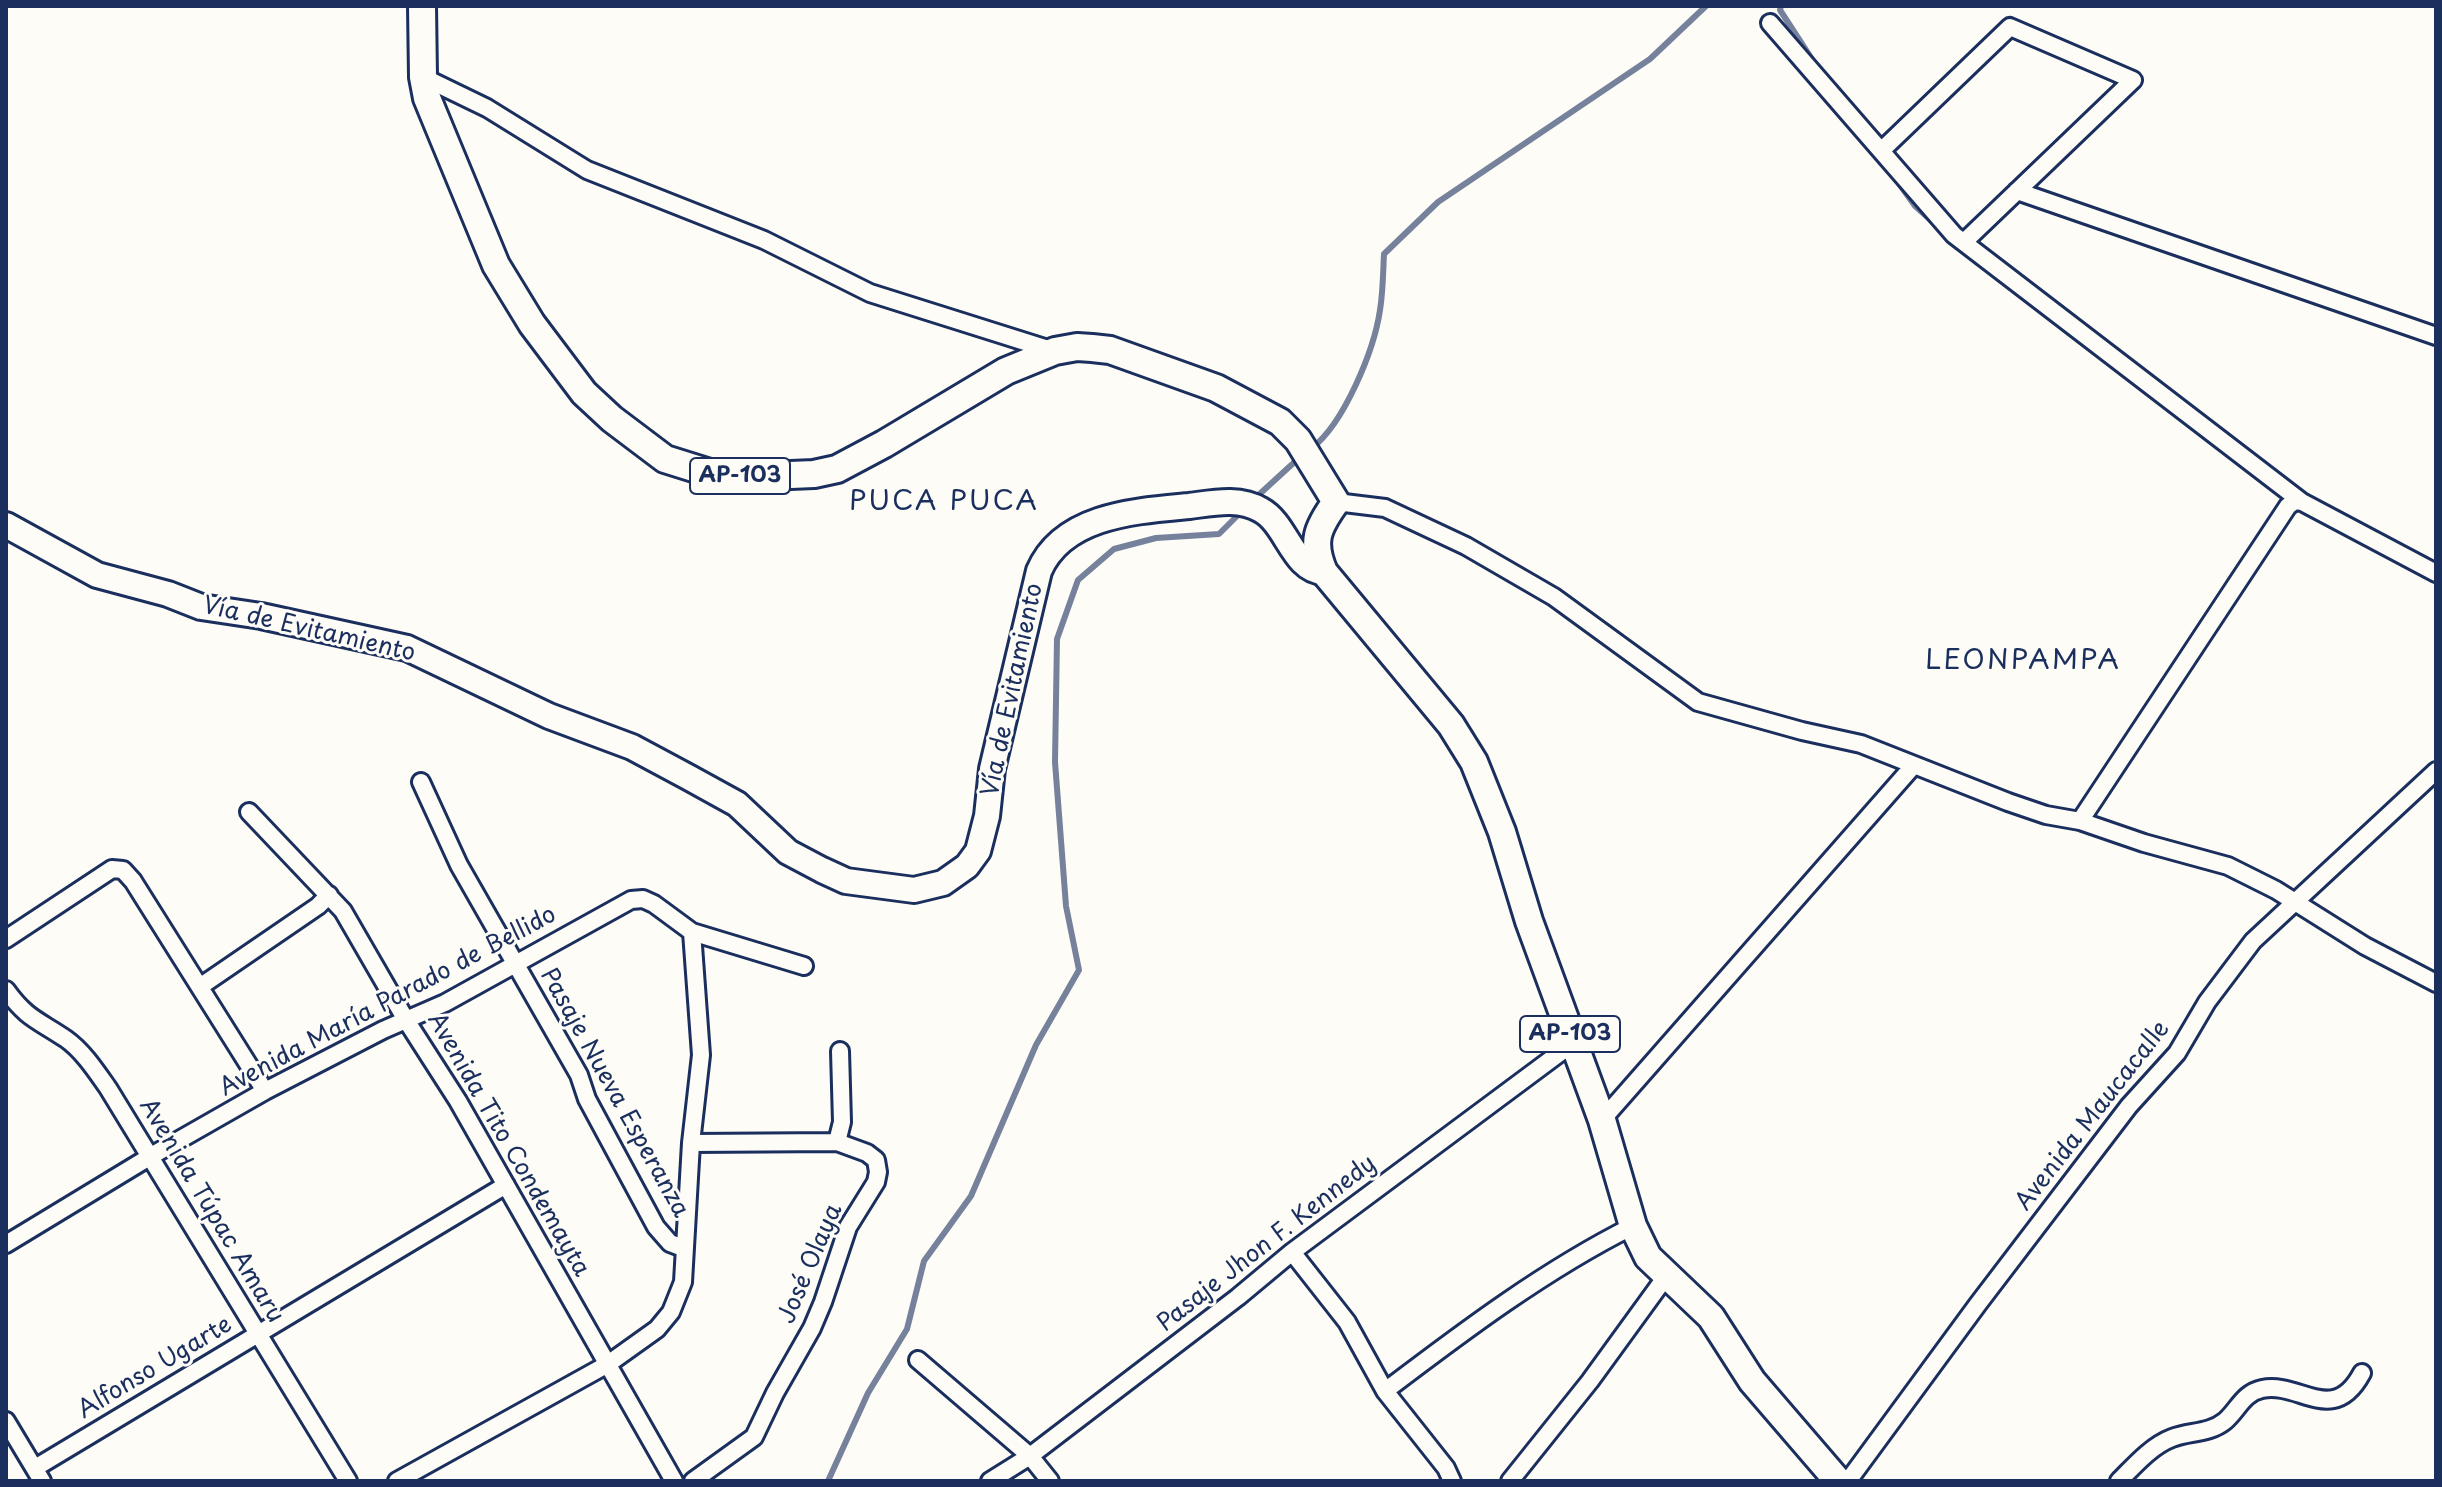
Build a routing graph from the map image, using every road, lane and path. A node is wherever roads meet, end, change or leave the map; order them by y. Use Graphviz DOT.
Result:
graph roads {
  1 [pos="422,6"];
  2 [pos="1770,23"];
  3 [pos="423,77"];
  4 [pos="1881,151"];
  5 [pos="2017,191"];
  6 [pos="1964,242"];
  7 [pos="2436,336"];
  8 [pos="1055,351"];
  9 [pos="1336,502"];
  10 [pos="2302,502"];
  11 [pos="6,525"];
  12 [pos="1324,572"];
  13 [pos="2436,573"];
  14 [pos="1914,765"];
  15 [pos="2436,771"];
  16 [pos="421,782"];
  17 [pos="249,812"];
  18 [pos="2080,821"];
  19 [pos="329,895"];
  20 [pos="2294,901"];
  21 [pos="692,932"];
  22 [pos="6,939"];
  23 [pos="517,965"];
  24 [pos="804,966"];
  25 [pos="2436,983"];
  26 [pos="201,986"];
  27 [pos="6,990"];
  28 [pos="406,1020"];
  29 [pos="1573,1043"];
  30 [pos="840,1051"];
  31 [pos="265,1091"];
  32 [pos="1602,1120"];
  33 [pos="837,1142"];
  34 [pos="691,1143"];
  35 [pos="151,1156"];
  36 [pos="506,1185"];
  37 [pos="1633,1226"];
  38 [pos="6,1244"];
  39 [pos="683,1248"];
  40 [pos="1292,1252"];
  41 [pos="1667,1275"];
  42 [pos="258,1334"];
  43 [pos="918,1360"];
  44 [pos="608,1364"];
  45 [pos="2362,1373"];
  46 [pos="1385,1391"];
  47 [pos="6,1421"];
  48 [pos="1030,1456"];
  49 [pos="39,1475"];
  50 [pos="348,1481"];
  51 [pos="397,1481"];
  52 [pos="674,1481"];
  53 [pos="693,1481"];
  54 [pos="990,1481"];
  55 [pos="1050,1481"];
  56 [pos="1452,1481"];
  57 [pos="1510,1481"];
  58 [pos="1838,1481"];
  59 [pos="1848,1481"];
  60 [pos="2119,1481"];
  1 -- 3 [label="main road, AP-103"];
  2 -- 4 [label="street"];
  3 -- 8 [label="street"];
  3 -- 8 [label="main road, AP-103"];
  4 -- 5 [label="street"];
  4 -- 6 [label="street"];
  5 -- 6 [label="street"];
  5 -- 7 [label="street"];
  6 -- 10 [label="street"];
  8 -- 9 [label="main road, AP-103"];
  9 -- 12 [label="main road"];
  9 -- 14 [label="street"];
  10 -- 13 [label="street"];
  10 -- 18 [label="street"];
  11 -- 12 [label="main road, Vía de Evitamiento"];
  12 -- 29 [label="main road, Vía de Evitamiento / AP-103"];
  14 -- 18 [label="street"];
  14 -- 32 [label="street"];
  15 -- 20 [label="street, Avenida Maucacalle"];
  16 -- 23 [label="street, Pasaje Nueva Esperanza"];
  17 -- 19 [label="street, Avenida Tito Condemayta"];
  18 -- 20 [label="street"];
  19 -- 26 [label="street"];
  19 -- 28 [label="street, Avenida Tito Condemayta"];
  20 -- 25 [label="street"];
  20 -- 59 [label="street, Avenida Maucacalle"];
  21 -- 23 [label="street, Avenida María Parado de Bellido"];
  21 -- 24 [label="street, Avenida María Parado de Bellido"];
  21 -- 34 [label="street"];
  22 -- 26 [label="street"];
  23 -- 28 [label="street, Avenida María Parado de Bellido"];
  23 -- 39 [label="street, Pasaje Nueva Esperanza"];
  26 -- 31 [label="street"];
  27 -- 35 [label="street, Avenida Túpac Amaru"];
  28 -- 31 [label="street, Avenida María Parado de Bellido"];
  28 -- 36 [label="street, Avenida Tito Condemayta"];
  29 -- 32 [label="main road, Vía de Evitamiento / AP-103"];
  29 -- 40 [label="street, Pasaje Jhon F. Kennedy"];
  30 -- 33 [label="street"];
  31 -- 35 [label="street, Avenida María Parado de Bellido"];
  32 -- 37 [label="main road, Vía de Evitamiento / AP-103"];
  33 -- 34 [label="street"];
  33 -- 53 [label="street, José Olaya"];
  34 -- 39 [label="street"];
  35 -- 38 [label="street, Avenida María Parado de Bellido"];
  35 -- 42 [label="street, Avenida Túpac Amaru"];
  36 -- 42 [label="street, Alfonso Ugarte"];
  36 -- 44 [label="street, Avenida Tito Condemayta"];
  37 -- 41 [label="main road, Vía de Evitamiento / AP-103"];
  37 -- 46 [label="street"];
  39 -- 44 [label="street"];
  40 -- 46 [label="street"];
  40 -- 48 [label="street, Pasaje Jhon F. Kennedy"];
  41 -- 57 [label="street"];
  41 -- 58 [label="main road, Vía de Evitamiento / AP-103"];
  42 -- 49 [label="street, Alfonso Ugarte"];
  42 -- 50 [label="street, Avenida Túpac Amaru"];
  43 -- 48 [label="street"];
  44 -- 51 [label="street"];
  44 -- 52 [label="street, Avenida Tito Condemayta"];
  45 -- 60 [label="street"];
  46 -- 56 [label="street"];
  47 -- 49 [label="street"];
  48 -- 54 [label="street, Pasaje Jhon F. Kennedy"];
  48 -- 55 [label="street"];
}
